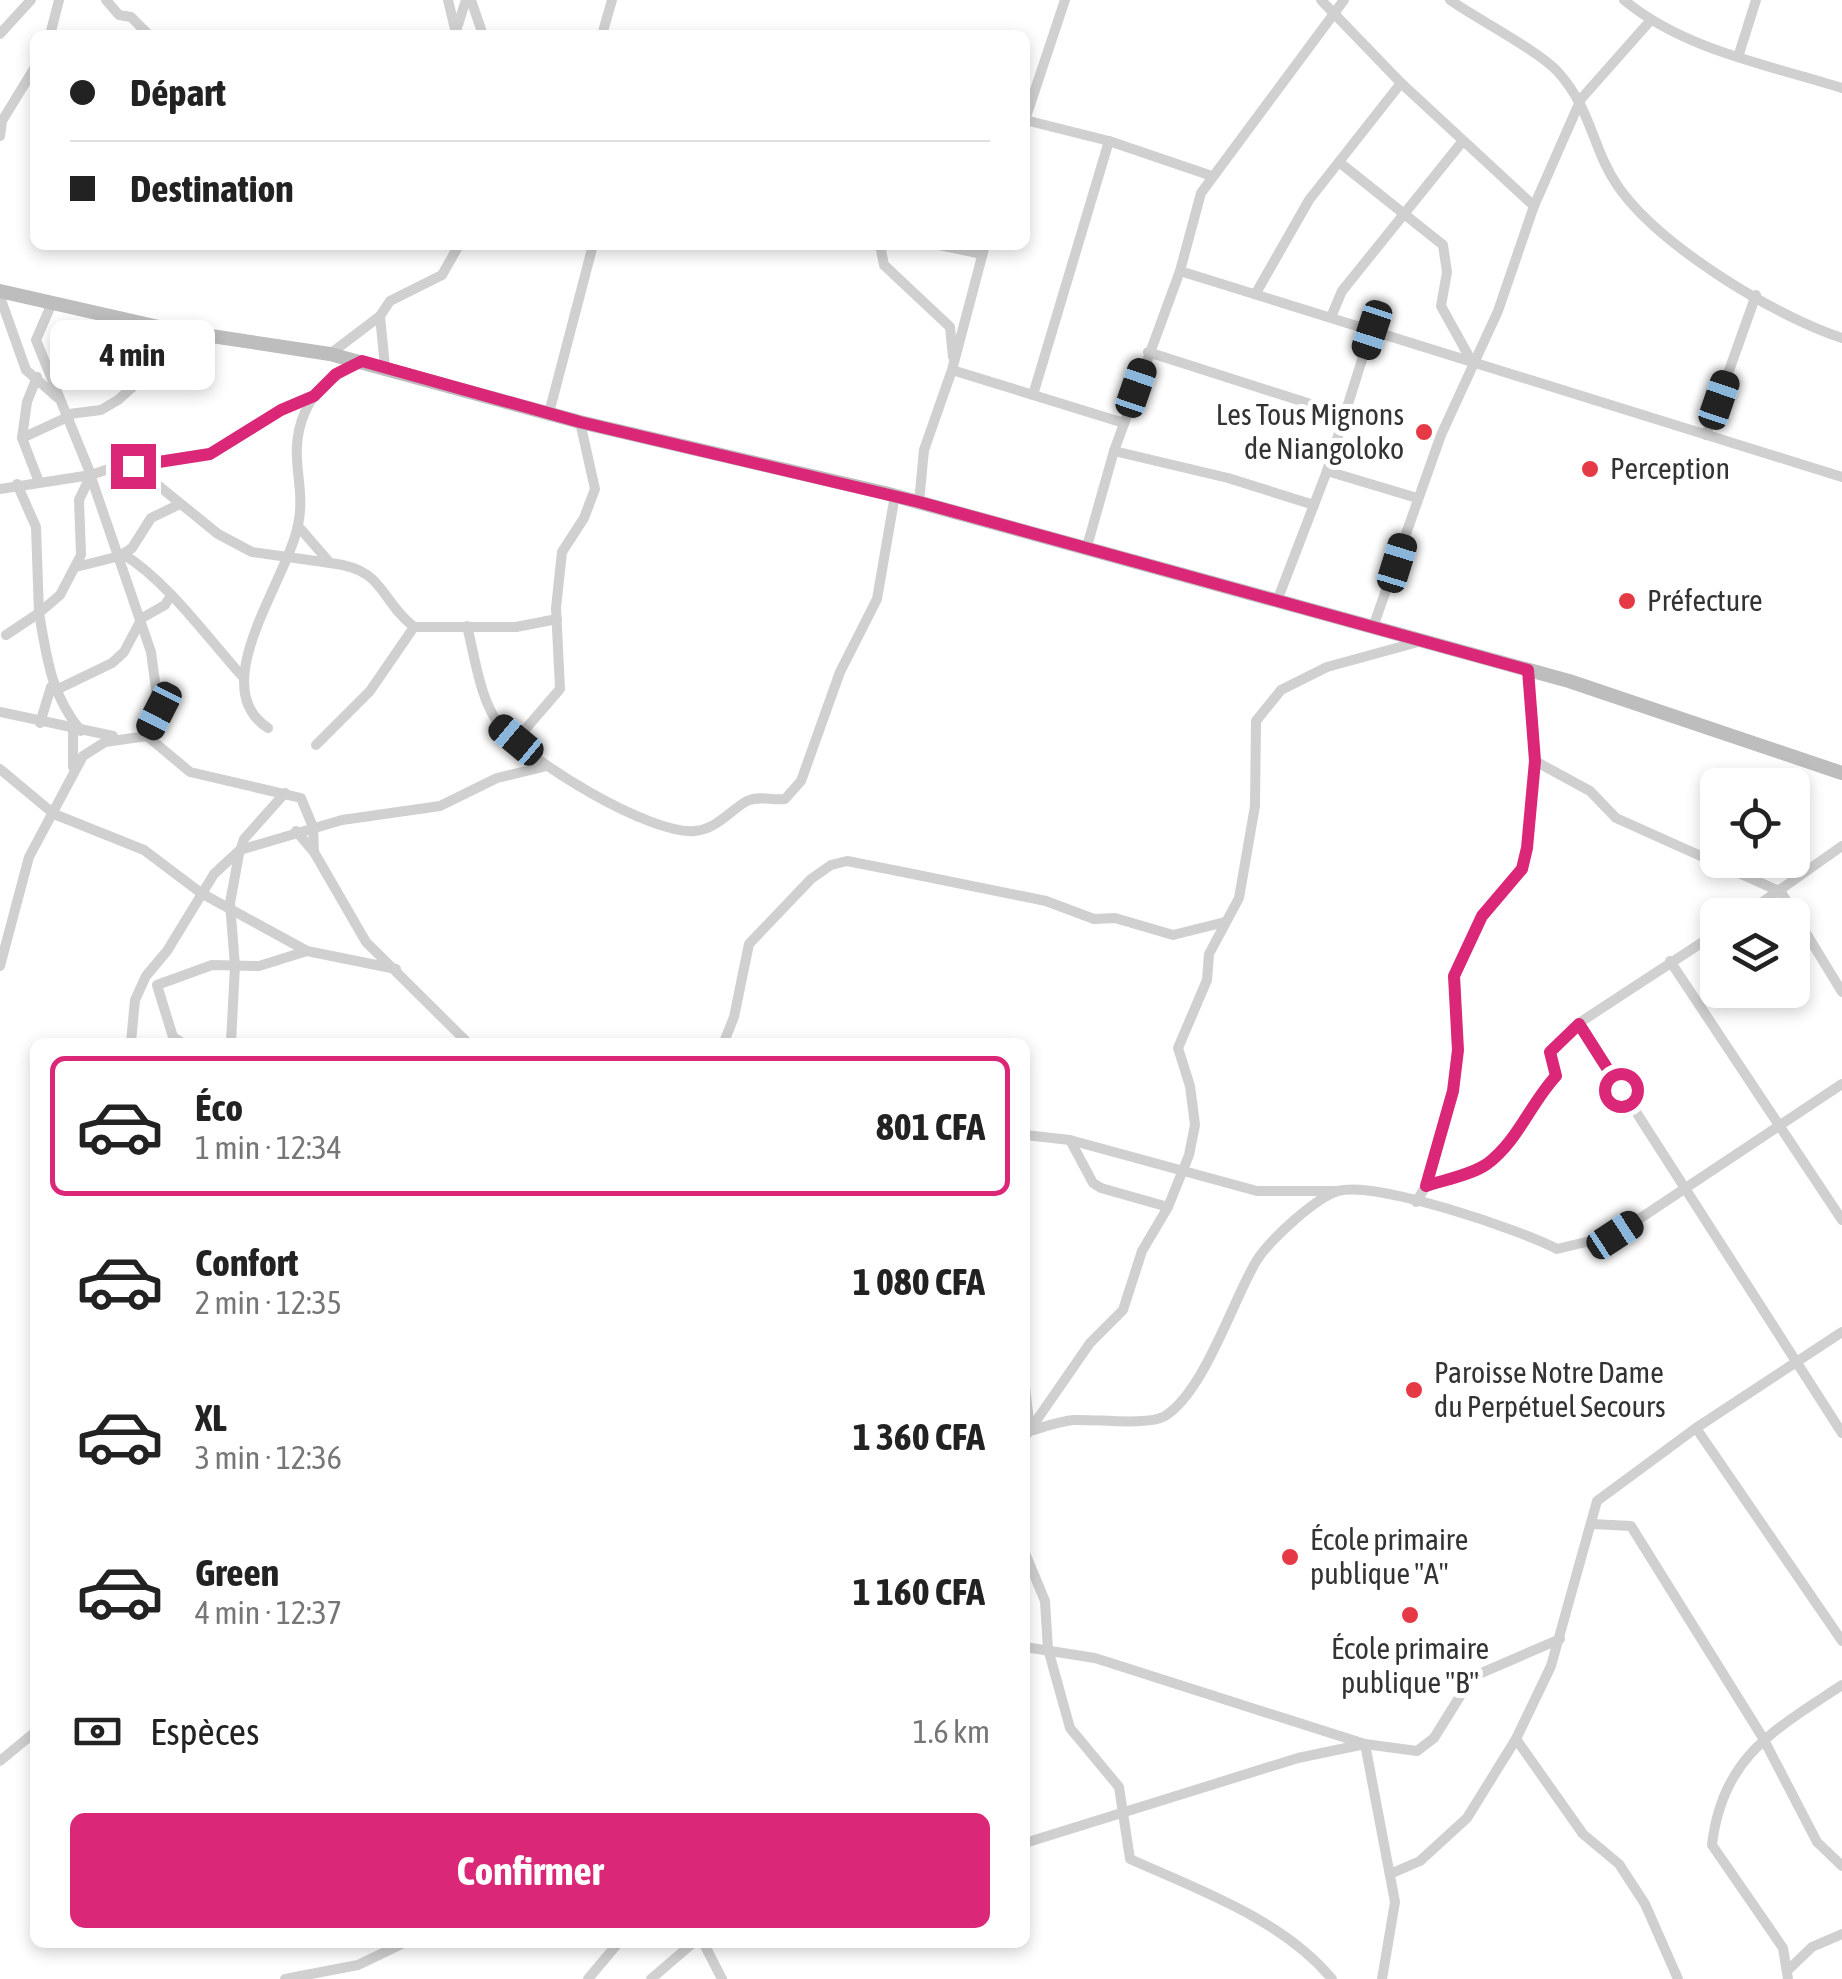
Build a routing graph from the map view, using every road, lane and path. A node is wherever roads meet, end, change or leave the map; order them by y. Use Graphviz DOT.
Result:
graph roads {
  1 [pos="32,0"];
  2 [pos="59,0"];
  3 [pos="106,0"];
  4 [pos="448,0"];
  5 [pos="468,0"];
  6 [pos="612,0"];
  7 [pos="1065,0"];
  8 [pos="1321,0"];
  9 [pos="1344,0"];
  10 [pos="1450,0"];
  11 [pos="1624,0"];
  12 [pos="1756,0"];
  13 [pos="1332,16"];
  14 [pos="1650,22"];
  15 [pos="51,30"];
  16 [pos="144,30"];
  17 [pos="454,30"];
  18 [pos="457,30"];
  19 [pos="482,30"];
  20 [pos="603,30"];
  21 [pos="0,34"];
  22 [pos="1738,54"];
  23 [pos="30,75"];
  24 [pos="1401,83"];
  25 [pos="1842,88"];
  26 [pos="1581,99"];
  27 [pos="0,102"];
  28 [pos="13,104"];
  29 [pos="1030,105"];
  30 [pos="1030,121"];
  31 [pos="0,136"];
  32 [pos="1109,141"];
  33 [pos="1462,142"];
  34 [pos="1339,162"];
  35 [pos="1212,176"];
  36 [pos="1534,206"];
  37 [pos="1406,213"];
  38 [pos="456,250"];
  39 [pos="592,250"];
  40 [pos="881,250"];
  41 [pos="984,250"];
  42 [pos="1180,271"];
  43 [pos="0,294"];
  44 [pos="1256,294"];
  45 [pos="1756,295"];
  46 [pos="52,303"];
  47 [pos="380,316"];
  48 [pos="1331,317"];
  49 [pos="1372,330"];
  50 [pos="200,334"];
  51 [pos="1842,338"];
  52 [pos="1148,352"];
  53 [pos="330,354"];
  54 [pos="362,361"];
  55 [pos="1472,363"];
  56 [pos="385,367"];
  57 [pos="953,367"];
  58 [pos="47,369"];
  59 [pos="34,379"];
  60 [pos="1032,395"];
  61 [pos="314,396"];
  62 [pos="63,402"];
  63 [pos="549,414"];
  64 [pos="70,415"];
  65 [pos="1345,416"];
  66 [pos="580,422"];
  67 [pos="1124,423"];
  68 [pos="1706,434"];
  69 [pos="22,438"];
  70 [pos="1114,451"];
  71 [pos="133,466"];
  72 [pos="1326,471"];
  73 [pos="1842,476"];
  74 [pos="92,477"];
  75 [pos="39,482"];
  76 [pos="17,484"];
  77 [pos="0,490"];
  78 [pos="895,496"];
  79 [pos="1417,498"];
  80 [pos="919,502"];
  81 [pos="180,504"];
  82 [pos="1314,505"];
  83 [pos="298,526"];
  84 [pos="1086,550"];
  85 [pos="121,555"];
  86 [pos="288,558"];
  87 [pos="330,563"];
  88 [pos="76,568"];
  89 [pos="172,595"];
  90 [pos="1277,601"];
  91 [pos="39,614"];
  92 [pos="142,618"];
  93 [pos="558,618"];
  94 [pos="467,626"];
  95 [pos="414,627"];
  96 [pos="1373,627"];
  97 [pos="6,635"];
  98 [pos="1424,641"];
  99 [pos="1528,670"];
  100 [pos="242,676"];
  101 [pos="53,688"];
  102 [pos="0,712"];
  103 [pos="40,724"];
  104 [pos="268,728"];
  105 [pos="77,731"];
  106 [pos="147,736"];
  107 [pos="124,739"];
  108 [pos="516,740"];
  109 [pos="316,745"];
  110 [pos="1535,761"];
  111 [pos="547,766"];
  112 [pos="0,769"];
  113 [pos="1842,773"];
  114 [pos="72,778"];
  115 [pos="285,793"];
  116 [pos="54,814"];
  117 [pos="313,827"];
  118 [pos="296,831"];
  119 [pos="1842,846"];
  120 [pos="240,850"];
  121 [pos="314,852"];
  122 [pos="1781,892"];
  123 [pos="201,893"];
  124 [pos="1771,898"];
  125 [pos="230,908"];
  126 [pos="1226,922"];
  127 [pos="1700,943"];
  128 [pos="307,950"];
  129 [pos="1670,961"];
  130 [pos="0,966"];
  131 [pos="234,966"];
  132 [pos="396,968"];
  133 [pos="157,984"];
  134 [pos="139,991"];
  135 [pos="1842,992"];
  136 [pos="1579,1024"];
  137 [pos="132,1038"];
  138 [pos="175,1038"];
  139 [pos="232,1038"];
  140 [pos="463,1038"];
  141 [pos="726,1038"];
  142 [pos="1842,1084"];
  143 [pos="1780,1126"];
  144 [pos="1030,1135"];
  145 [pos="1070,1140"];
  146 [pos="1182,1170"];
  147 [pos="1426,1186"];
  148 [pos="1685,1189"];
  149 [pos="1337,1191"];
  150 [pos="1416,1202"];
  151 [pos="1168,1207"];
  152 [pos="1842,1220"];
  153 [pos="1842,1332"];
  154 [pos="1796,1362"];
  155 [pos="1696,1428"];
  156 [pos="1030,1431"];
  157 [pos="1842,1432"];
  158 [pos="1030,1433"];
  159 [pos="1592,1524"];
  160 [pos="1030,1565"];
  161 [pos="1560,1639"];
  162 [pos="1842,1641"];
  163 [pos="1030,1647"];
  164 [pos="1048,1649"];
  165 [pos="1842,1685"];
  166 [pos="30,1736"];
  167 [pos="1763,1738"];
  168 [pos="1516,1739"];
  169 [pos="1365,1744"];
  170 [pos="0,1760"];
  171 [pos="1123,1812"];
  172 [pos="1030,1841"];
  173 [pos="1842,1866"];
  174 [pos="1390,1874"];
  175 [pos="1842,1934"];
  176 [pos="393,1948"];
  177 [pos="613,1948"];
  178 [pos="687,1948"];
  179 [pos="707,1948"];
  180 [pos="1787,1975"];
  181 [pos="284,1979"];
  182 [pos="588,1979"];
  183 [pos="652,1979"];
  184 [pos="722,1979"];
  185 [pos="1332,1979"];
  186 [pos="1382,1979"];
  187 [pos="1678,1979"];
  1 -- 21 [label="street"];
  2 -- 15 [label="street"];
  3 -- 16 [label="street"];
  4 -- 17 [label="street"];
  5 -- 18 [label="street"];
  5 -- 19 [label="street"];
  6 -- 20 [label="street"];
  7 -- 29 [label="street"];
  8 -- 13 [label="street"];
  9 -- 13 [label="street"];
  10 -- 26 [label="street"];
  11 -- 14 [label="street"];
  12 -- 22 [label="street"];
  13 -- 24 [label="street"];
  13 -- 35 [label="street"];
  14 -- 22 [label="street"];
  14 -- 26 [label="street"];
  22 -- 25 [label="street"];
  23 -- 28 [label="street"];
  24 -- 33 [label="street"];
  24 -- 34 [label="street"];
  26 -- 36 [label="street"];
  26 -- 45 [label="street"];
  27 -- 28 [label="street"];
  28 -- 31 [label="street"];
  30 -- 32 [label="street"];
  32 -- 35 [label="street"];
  32 -- 60 [label="street"];
  33 -- 36 [label="street"];
  33 -- 37 [label="street"];
  34 -- 37 [label="street"];
  34 -- 44 [label="street"];
  35 -- 42 [label="street"];
  36 -- 55 [label="street"];
  37 -- 48 [label="street"];
  37 -- 55 [label="street"];
  38 -- 47 [label="street"];
  39 -- 63 [label="street"];
  40 -- 57 [label="street"];
  41 -- 57 [label="street"];
  42 -- 44 [label="street"];
  42 -- 52 [label="street"];
  43 -- 46 [label="main road"];
  43 -- 59 [label="street"];
  44 -- 48 [label="street"];
  45 -- 51 [label="street"];
  45 -- 68 [label="street"];
  46 -- 50 [label="main road"];
  46 -- 58 [label="street"];
  47 -- 53 [label="street"];
  47 -- 56 [label="street"];
  48 -- 49 [label="street"];
  49 -- 55 [label="street"];
  49 -- 65 [label="street"];
  50 -- 53 [label="main road"];
  50 -- 64 [label="street"];
  52 -- 65 [label="street"];
  52 -- 67 [label="street"];
  53 -- 54 [label="main road"];
  54 -- 56 [label="main road"];
  54 -- 61 [label="street"];
  55 -- 68 [label="street"];
  55 -- 79 [label="street"];
  56 -- 63 [label="main road"];
  57 -- 60 [label="street"];
  57 -- 80 [label="street"];
  58 -- 59 [label="street"];
  58 -- 62 [label="street"];
  59 -- 62 [label="street"];
  59 -- 69 [label="street"];
  60 -- 67 [label="street"];
  61 -- 71 [label="street"];
  61 -- 83 [label="street"];
  62 -- 64 [label="street"];
  63 -- 66 [label="main road"];
  64 -- 69 [label="street"];
  64 -- 74 [label="street"];
  65 -- 72 [label="street"];
  66 -- 78 [label="main road"];
  66 -- 93 [label="street"];
  67 -- 70 [label="street"];
  68 -- 73 [label="street"];
  69 -- 75 [label="street"];
  70 -- 82 [label="street"];
  70 -- 84 [label="street"];
  71 -- 74 [label="street"];
  71 -- 81 [label="street"];
  72 -- 79 [label="street"];
  72 -- 82 [label="street"];
  74 -- 75 [label="street"];
  74 -- 85 [label="street"];
  74 -- 88 [label="street"];
  75 -- 76 [label="street"];
  76 -- 77 [label="street"];
  76 -- 91 [label="street"];
  78 -- 80 [label="main road"];
  78 -- 111 [label="street"];
  79 -- 96 [label="street"];
  80 -- 84 [label="main road"];
  81 -- 85 [label="street"];
  81 -- 86 [label="street"];
  82 -- 90 [label="street"];
  83 -- 86 [label="street"];
  83 -- 87 [label="street"];
  84 -- 90 [label="main road"];
  85 -- 88 [label="street"];
  85 -- 89 [label="street"];
  85 -- 92 [label="street"];
  86 -- 87 [label="street"];
  86 -- 100 [label="street"];
  87 -- 95 [label="street"];
  88 -- 91 [label="street"];
  89 -- 92 [label="street"];
  89 -- 100 [label="street"];
  90 -- 96 [label="main road"];
  91 -- 97 [label="street"];
  91 -- 101 [label="street"];
  92 -- 101 [label="street"];
  92 -- 106 [label="street"];
  93 -- 94 [label="street"];
  93 -- 108 [label="street"];
  94 -- 95 [label="street"];
  94 -- 108 [label="street"];
  95 -- 109 [label="street"];
  96 -- 98 [label="main road"];
  98 -- 99 [label="main road"];
  98 -- 126 [label="street"];
  99 -- 110 [label="street"];
  99 -- 113 [label="main road"];
  100 -- 104 [label="street"];
  101 -- 103 [label="street"];
  101 -- 105 [label="street"];
  102 -- 103 [label="street"];
  103 -- 105 [label="street"];
  105 -- 107 [label="street"];
  105 -- 114 [label="street"];
  106 -- 107 [label="street"];
  106 -- 115 [label="street"];
  107 -- 114 [label="street"];
  108 -- 111 [label="street"];
  110 -- 122 [label="street"];
  110 -- 147 [label="street"];
  111 -- 117 [label="street"];
  112 -- 116 [label="street"];
  114 -- 116 [label="street"];
  115 -- 117 [label="street"];
  115 -- 120 [label="street"];
  116 -- 123 [label="street"];
  116 -- 130 [label="street"];
  117 -- 118 [label="street"];
  117 -- 121 [label="street"];
  118 -- 120 [label="street"];
  118 -- 121 [label="street"];
  119 -- 122 [label="street"];
  120 -- 123 [label="street"];
  120 -- 125 [label="street"];
  121 -- 132 [label="street"];
  122 -- 124 [label="street"];
  122 -- 135 [label="street"];
  123 -- 125 [label="street"];
  123 -- 134 [label="street"];
  125 -- 128 [label="street"];
  125 -- 131 [label="street"];
  126 -- 141 [label="street"];
  126 -- 146 [label="street"];
  127 -- 129 [label="street"];
  128 -- 131 [label="street"];
  128 -- 132 [label="street"];
  129 -- 136 [label="street"];
  129 -- 143 [label="street"];
  131 -- 133 [label="street"];
  131 -- 139 [label="street"];
  132 -- 140 [label="street"];
  133 -- 134 [label="street"];
  133 -- 138 [label="street"];
  134 -- 137 [label="street"];
  136 -- 147 [label="street"];
  136 -- 148 [label="street"];
  142 -- 143 [label="street"];
  143 -- 148 [label="street"];
  143 -- 152 [label="street"];
  144 -- 145 [label="street"];
  145 -- 146 [label="street"];
  145 -- 151 [label="street"];
  146 -- 149 [label="street"];
  146 -- 151 [label="street"];
  147 -- 150 [label="street"];
  148 -- 150 [label="street"];
  148 -- 154 [label="street"];
  149 -- 150 [label="street"];
  149 -- 158 [label="street"];
  151 -- 156 [label="street"];
  153 -- 154 [label="street"];
  154 -- 155 [label="street"];
  154 -- 157 [label="street"];
  155 -- 159 [label="street"];
  155 -- 162 [label="street"];
  159 -- 161 [label="street"];
  159 -- 167 [label="street"];
  160 -- 164 [label="street"];
  161 -- 168 [label="street"];
  161 -- 169 [label="street"];
  163 -- 164 [label="street"];
  164 -- 169 [label="street"];
  164 -- 171 [label="street"];
  165 -- 167 [label="street"];
  166 -- 170 [label="street"];
  167 -- 173 [label="street"];
  167 -- 180 [label="street"];
  168 -- 174 [label="street"];
  168 -- 187 [label="street"];
  169 -- 171 [label="street"];
  169 -- 174 [label="street"];
  171 -- 172 [label="street"];
  171 -- 185 [label="street"];
  174 -- 186 [label="street"];
  175 -- 180 [label="street"];
  176 -- 181 [label="street"];
  177 -- 182 [label="street"];
  178 -- 183 [label="street"];
  179 -- 184 [label="street"];
}
